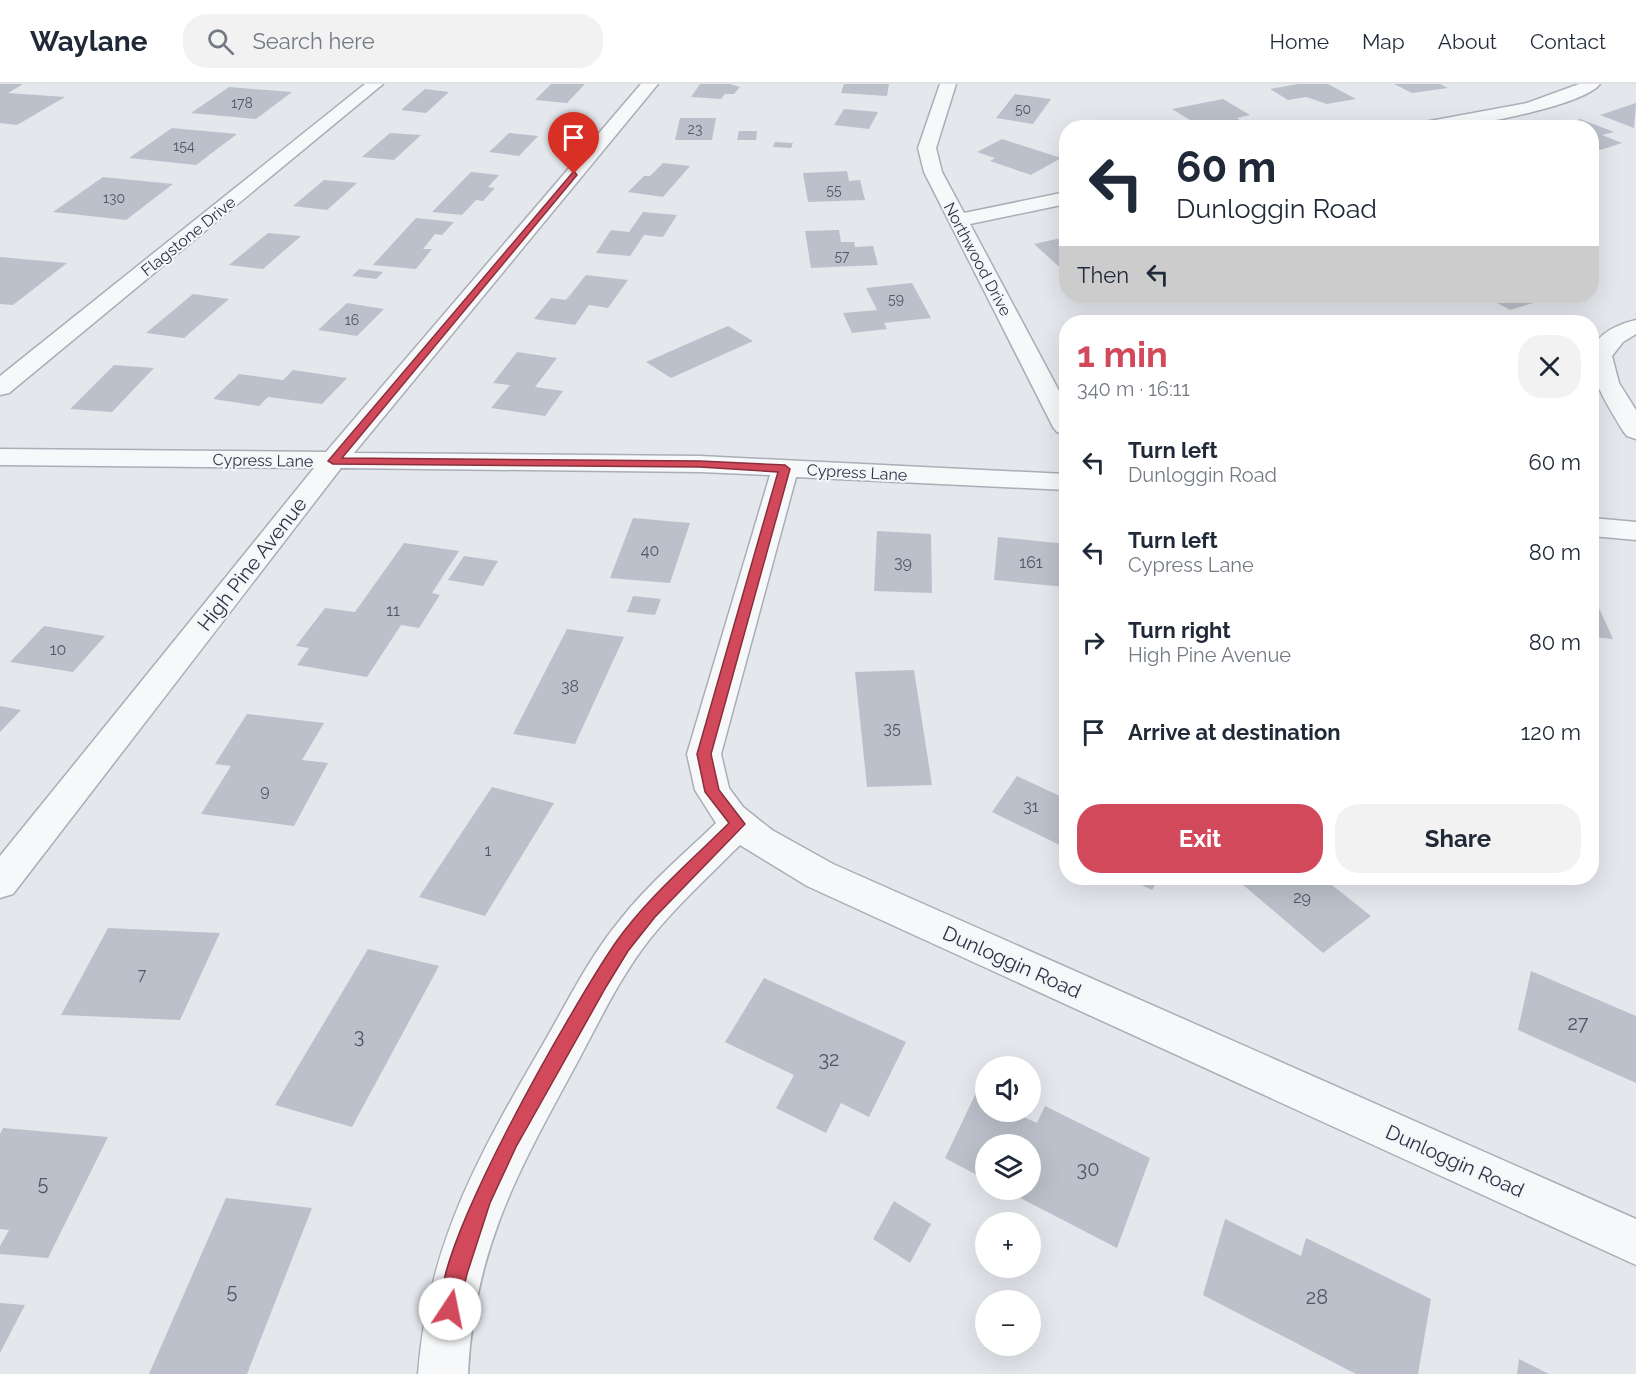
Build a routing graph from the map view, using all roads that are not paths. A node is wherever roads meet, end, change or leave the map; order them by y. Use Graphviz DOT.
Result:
graph roads {
  1 [pos="375,84"];
  2 [pos="650,84"];
  3 [pos="948,84"];
  4 [pos="1592,84"];
  5 [pos="1459,120"];
  6 [pos="1059,199"];
  7 [pos="958,220"];
  8 [pos="1636,327"];
  9 [pos="0,388"];
  10 [pos="1059,414"];
  11 [pos="1636,431"];
  12 [pos="0,457"];
  13 [pos="333,461"];
  14 [pos="785,469"];
  15 [pos="1059,482"];
  16 [pos="1599,528"];
  17 [pos="1636,531"];
  18 [pos="738,824"];
  19 [pos="0,883"];
  20 [pos="1636,1242"];
  21 [pos="443,1374"];
  1 -- 9 [label="street, Flagstone Drive"];
  2 -- 13 [label="street, High Pine Avenue"];
  3 -- 7 [label="street, Northwood Drive"];
  4 -- 5 [label="street"];
  6 -- 7 [label="street"];
  7 -- 10 [label="street, Northwood Drive"];
  8 -- 11 [label="street"];
  12 -- 13 [label="street, Cypress Lane"];
  13 -- 14 [label="street, Cypress Lane"];
  13 -- 19 [label="street, High Pine Avenue"];
  14 -- 15 [label="street, Cypress Lane"];
  14 -- 18 [label="street, Dunloggin Road"];
  16 -- 17 [label="street"];
  18 -- 20 [label="street, Dunloggin Road"];
  18 -- 21 [label="street"];
}
